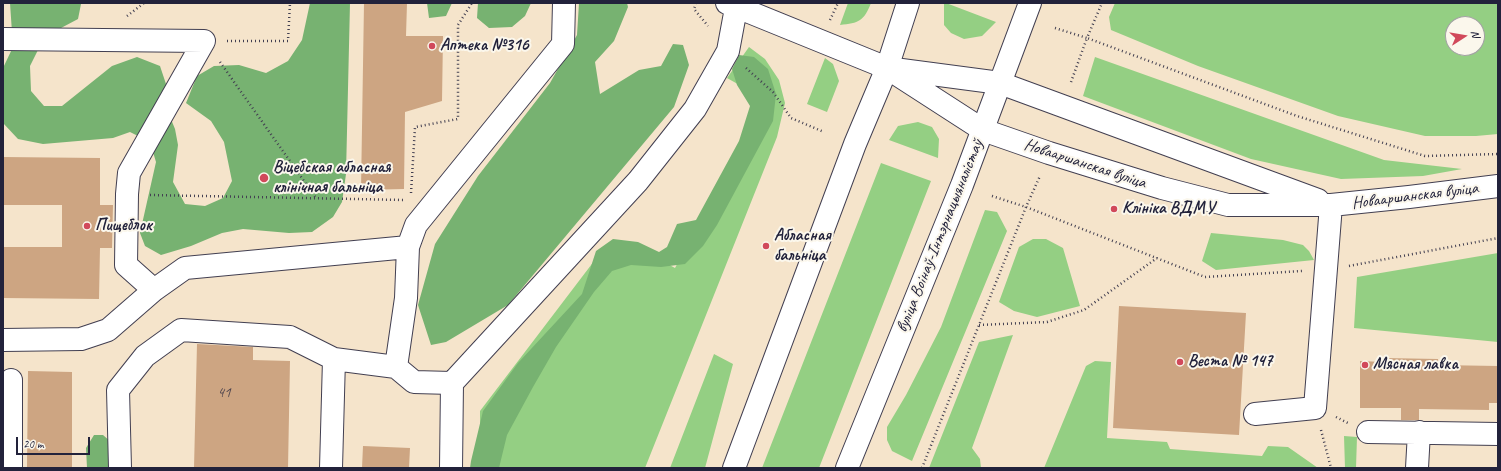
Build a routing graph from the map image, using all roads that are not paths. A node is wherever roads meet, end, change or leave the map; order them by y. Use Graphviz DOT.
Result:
graph roads {
  1 [pos="564,3"];
  2 [pos="908,3"];
  3 [pos="1030,3"];
  4 [pos="733,5"];
  5 [pos="3,39"];
  6 [pos="887,68"];
  7 [pos="1000,83"];
  8 [pos="983,130"];
  9 [pos="1498,186"];
  10 [pos="1332,205"];
  11 [pos="408,247"];
  12 [pos="154,290"];
  13 [pos="3,340"];
  14 [pos="334,359"];
  15 [pos="396,366"];
  16 [pos="11,380"];
  17 [pos="452,383"];
  18 [pos="1255,414"];
  19 [pos="1368,432"];
  20 [pos="1418,432"];
  21 [pos="1498,434"];
  22 [pos="11,468"];
  23 [pos="120,468"];
  24 [pos="331,468"];
  25 [pos="451,468"];
  26 [pos="734,468"];
  27 [pos="846,468"];
  28 [pos="1417,468"];
  1 -- 11 [label="street"];
  2 -- 6 [label="street"];
  3 -- 7 [label="street, вуліца Воінаў-Інтэрнацыяналістаў"];
  4 -- 6 [label="street"];
  4 -- 17 [label="street"];
  5 -- 12 [label="street"];
  6 -- 7 [label="street, Новааршанская вуліца"];
  6 -- 8 [label="street, Новааршанская вуліца"];
  6 -- 26 [label="street"];
  7 -- 8 [label="street, вуліца Воінаў-Інтэрнацыяналістаў"];
  7 -- 10 [label="street, Новааршанская вуліца"];
  8 -- 10 [label="street, Новааршанская вуліца"];
  8 -- 27 [label="street, вуліца Воінаў-Інтэрнацыяналістаў"];
  9 -- 10 [label="street, Новааршанская вуліца"];
  10 -- 18 [label="street"];
  11 -- 12 [label="street"];
  11 -- 15 [label="street"];
  12 -- 13 [label="street"];
  14 -- 15 [label="street"];
  14 -- 23 [label="street"];
  14 -- 24 [label="street"];
  15 -- 17 [label="street"];
  16 -- 22 [label="street"];
  17 -- 25 [label="street"];
  19 -- 20 [label="street"];
  20 -- 21 [label="street"];
  20 -- 28 [label="street"];
}
